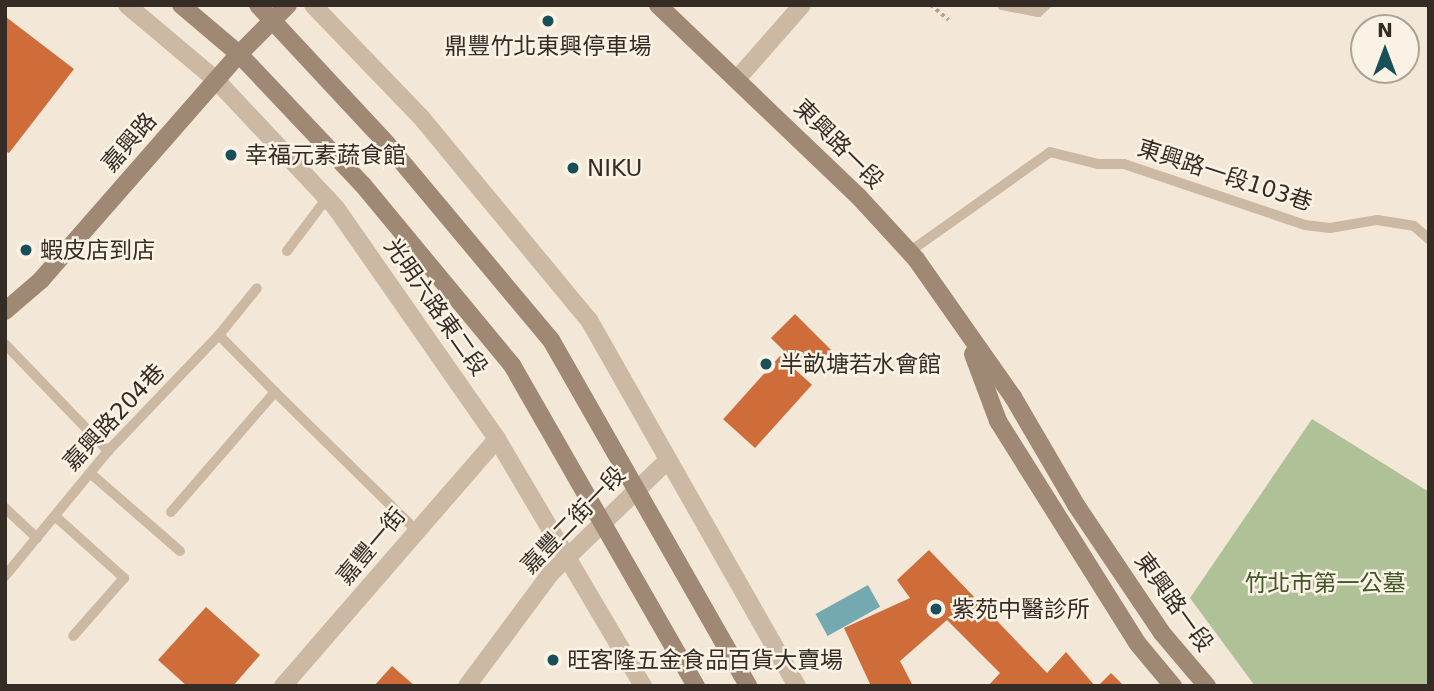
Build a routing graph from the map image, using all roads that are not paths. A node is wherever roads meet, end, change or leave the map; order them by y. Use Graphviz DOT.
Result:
graph roads {
  1 [pos="127,5"];
  2 [pos="181,5"];
  3 [pos="258,5"];
  4 [pos="288,5"];
  5 [pos="313,5"];
  6 [pos="658,5"];
  7 [pos="802,5"];
  8 [pos="1002,5"];
  9 [pos="1046,5"];
  10 [pos="275,19"];
  11 [pos="239,54"];
  12 [pos="737,79"];
  13 [pos="216,80"];
  14 [pos="327,198"];
  15 [pos="1429,239"];
  16 [pos="287,251"];
  17 [pos="909,252"];
  18 [pos="257,288"];
  19 [pos="5,311"];
  20 [pos="219,335"];
  21 [pos="966,335"];
  22 [pos="5,344"];
  23 [pos="275,391"];
  24 [pos="497,439"];
  25 [pos="108,451"];
  26 [pos="668,460"];
  27 [pos="90,472"];
  28 [pos="636,490"];
  29 [pos="5,508"];
  30 [pos="171,512"];
  31 [pos="55,516"];
  32 [pos="603,524"];
  33 [pos="416,530"];
  34 [pos="37,538"];
  35 [pos="180,551"];
  36 [pos="569,557"];
  37 [pos="5,576"];
  38 [pos="73,636"];
  39 [pos="283,686"];
  40 [pos="467,686"];
  41 [pos="643,686"];
  42 [pos="696,686"];
  43 [pos="748,686"];
  44 [pos="797,686"];
  45 [pos="1173,686"];
  46 [pos="1207,686"];
  1 -- 13 [label="street, 光明六路東二段"];
  2 -- 11 [label="street, 光明六路東二段"];
  3 -- 10 [label="street"];
  4 -- 10 [label="street, 嘉興路"];
  5 -- 26 [label="street"];
  6 -- 12 [label="street, 東興路一段"];
  7 -- 12 [label="street"];
  8 -- 9 [label="lane"];
  10 -- 11 [label="street, 嘉興路"];
  10 -- 28 [label="street"];
  11 -- 13 [label="street, 嘉興路"];
  11 -- 32 [label="street, 光明六路東二段"];
  12 -- 17 [label="street, 東興路一段"];
  13 -- 14 [label="street, 光明六路東二段"];
  13 -- 19 [label="street, 嘉興路"];
  14 -- 16 [label="lane"];
  14 -- 24 [label="street, 光明六路東二段"];
  15 -- 17 [label="lane, 東興路一段103巷"];
  17 -- 21 [label="street, 東興路一段"];
  18 -- 20 [label="lane, 嘉興路204巷"];
  20 -- 23 [label="lane"];
  20 -- 25 [label="lane, 嘉興路204巷"];
  21 -- 45 [label="street, 東興路一段"];
  21 -- 46 [label="street, 東興路一段"];
  22 -- 25 [label="lane"];
  23 -- 30 [label="lane"];
  23 -- 33 [label="lane"];
  24 -- 33 [label="street, 嘉豐一街"];
  24 -- 36 [label="street, 光明六路東二段"];
  25 -- 27 [label="lane, 嘉興路204巷"];
  26 -- 28 [label="street, 嘉豐二街一段"];
  26 -- 44 [label="street"];
  27 -- 31 [label="lane, 嘉興路204巷"];
  27 -- 35 [label="lane"];
  28 -- 32 [label="street, 嘉豐二街一段"];
  28 -- 43 [label="street"];
  29 -- 34 [label="lane"];
  31 -- 34 [label="lane, 嘉興路204巷"];
  31 -- 38 [label="lane"];
  32 -- 36 [label="street, 嘉豐二街一段"];
  32 -- 42 [label="street, 光明六路東二段"];
  33 -- 39 [label="street, 嘉豐一街"];
  34 -- 37 [label="lane, 嘉興路204巷"];
  36 -- 40 [label="street, 嘉豐二街一段"];
  36 -- 41 [label="street, 光明六路東二段"];
}
